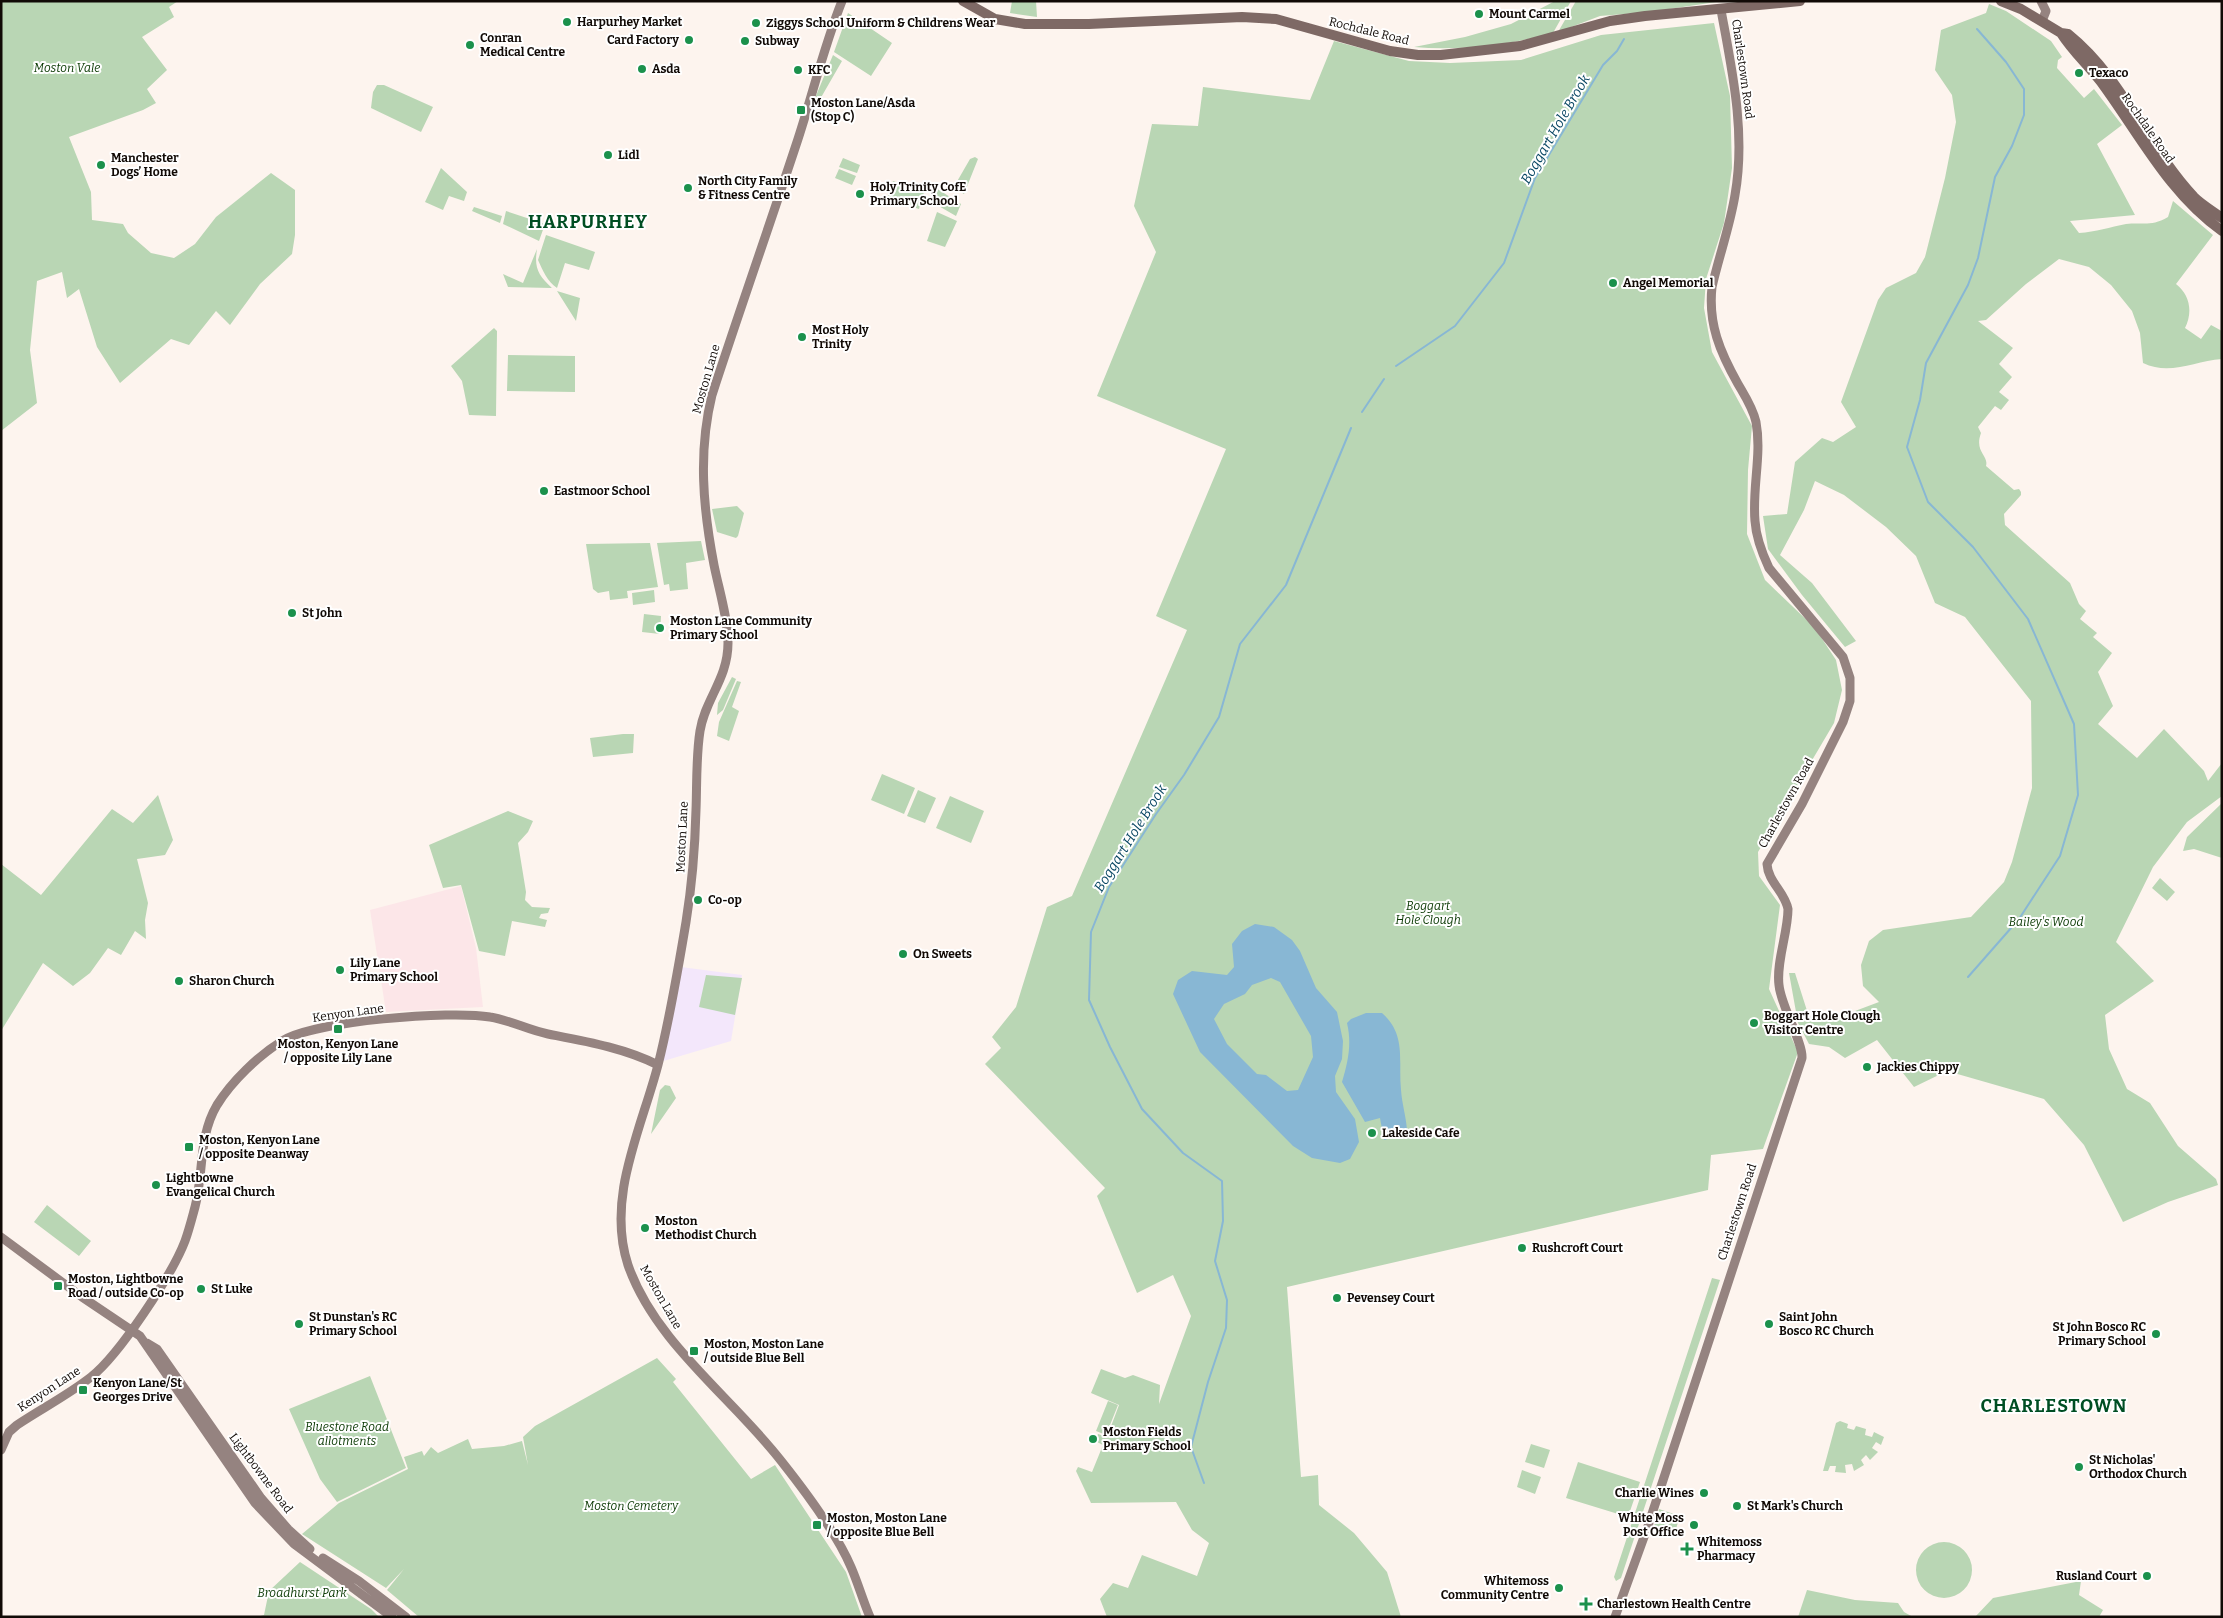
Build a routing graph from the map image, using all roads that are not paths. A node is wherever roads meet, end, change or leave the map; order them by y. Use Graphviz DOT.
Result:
graph roads {
  1 [pos="842,1"];
  2 [pos="962,1"];
  3 [pos="1800,1"];
  4 [pos="2001,1"];
  5 [pos="2041,1"];
  6 [pos="1762,3"];
  7 [pos="1721,10"];
  8 [pos="2042,21"];
  9 [pos="2061,33"];
  10 [pos="2222,218"];
  11 [pos="2222,232"];
  12 [pos="658,1065"];
  13 [pos="1,1237"];
  14 [pos="132,1330"];
  15 [pos="143,1340"];
  16 [pos="1,1450"];
  17 [pos="392,1617"];
  18 [pos="406,1617"];
  19 [pos="870,1617"];
  20 [pos="1615,1617"];
  1 -- 12 [label="street, Moston Lane"];
  2 -- 7 [label="main road, Rochdale Road"];
  3 -- 6 [label="main road, Rochdale Road"];
  4 -- 8 [label="main road, Rochdale Road"];
  5 -- 8 [label="street"];
  6 -- 7 [label="main road, Rochdale Road"];
  7 -- 20 [label="street, Charlestown Road"];
  8 -- 9 [label="main road, Rochdale Road"];
  9 -- 10 [label="main road, Rochdale Road"];
  9 -- 11 [label="main road, Rochdale Road"];
  12 -- 14 [label="street, Kenyon Lane"];
  12 -- 19 [label="street, Moston Lane"];
  13 -- 14 [label="street, Lightbowne Road"];
  14 -- 15 [label="street, Lightbowne Road"];
  14 -- 16 [label="street, Kenyon Lane"];
  15 -- 17 [label="street, Lightbowne Road"];
  15 -- 18 [label="street, Lightbowne Road"];
}
